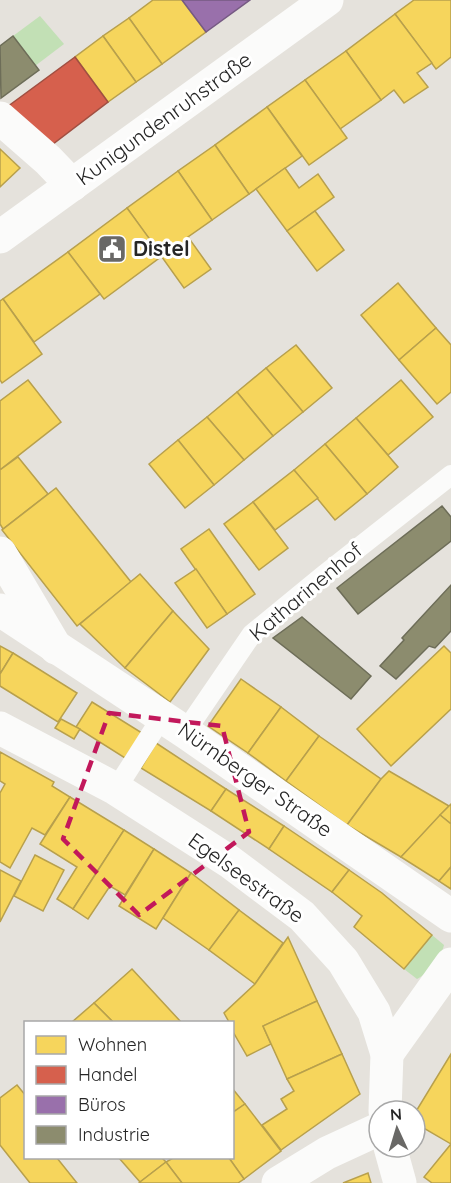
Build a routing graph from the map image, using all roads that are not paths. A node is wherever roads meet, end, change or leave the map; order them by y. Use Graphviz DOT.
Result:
graph roads {
  1 [pos="327,0"];
  2 [pos="0,118"];
  3 [pos="72,185"];
  4 [pos="0,237"];
  5 [pos="451,475"];
  6 [pos="0,553"];
  7 [pos="0,610"];
  8 [pos="56,648"];
  9 [pos="174,724"];
  10 [pos="0,728"];
  11 [pos="116,789"];
  12 [pos="451,916"];
  13 [pos="451,964"];
  14 [pos="387,1054"];
  15 [pos="385,1099"];
  16 [pos="367,1135"];
  17 [pos="393,1159"];
  18 [pos="278,1183"];
  19 [pos="400,1183"];
  1 -- 3 [label="street, Kunigundenruhstraße"];
  2 -- 3 [label="street"];
  3 -- 4 [label="street, Kunigundenruhstraße"];
  5 -- 9 [label="lane, Katharinenhof"];
  6 -- 8 [label="street, Nürnberger Straße"];
  7 -- 8 [label="street, Nürnberger Straße"];
  8 -- 9 [label="street, Nürnberger Straße"];
  9 -- 11 [label="lane, Katharinenhof"];
  9 -- 12 [label="street, Nürnberger Straße"];
  10 -- 11 [label="street, Egelseestraße"];
  11 -- 14 [label="street, Egelseestraße"];
  13 -- 14 [label="street"];
  14 -- 15 [label="street, Egelseestraße"];
  16 -- 18 [label="street"];
  17 -- 19 [label="street"];
}
